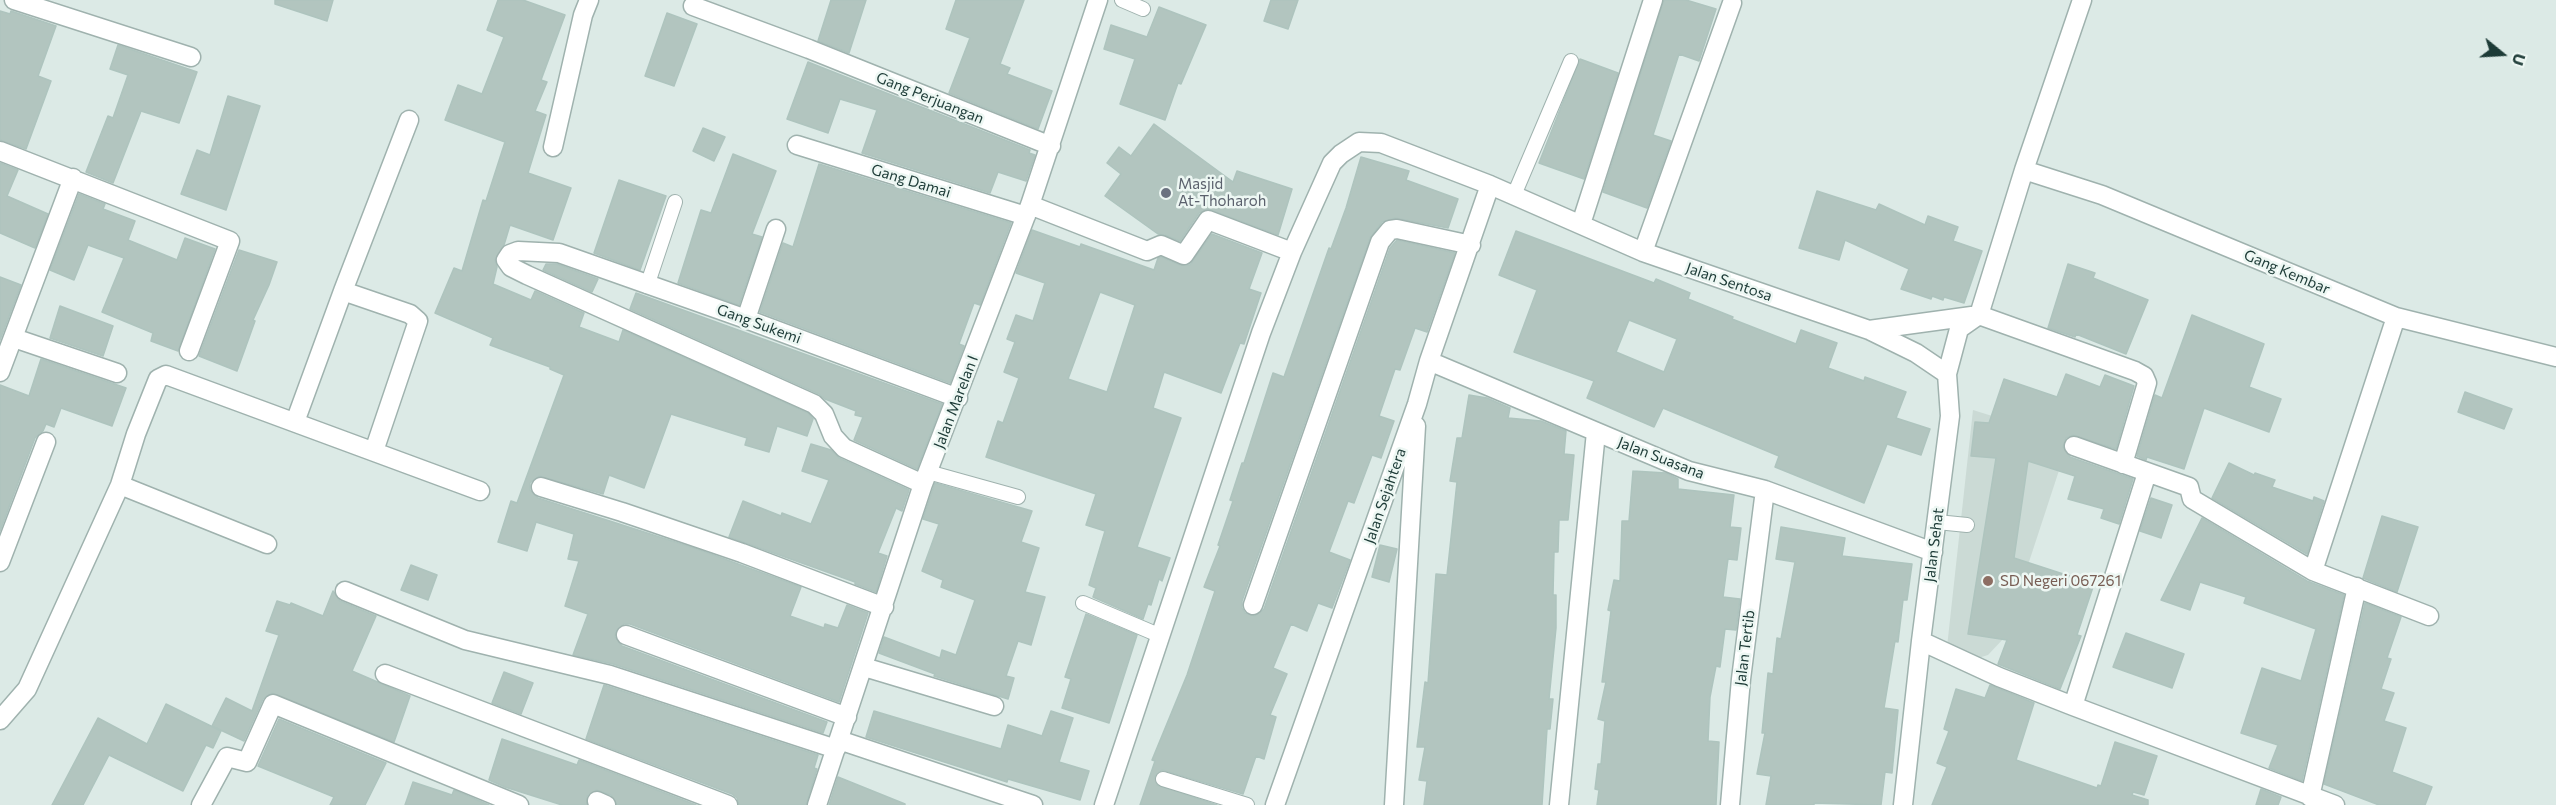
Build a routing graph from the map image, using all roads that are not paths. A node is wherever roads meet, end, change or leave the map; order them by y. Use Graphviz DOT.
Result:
graph roads {
  1 [pos="15,0"];
  2 [pos="589,0"];
  3 [pos="1098,0"];
  4 [pos="1122,0"];
  5 [pos="1653,0"];
  6 [pos="2082,0"];
  7 [pos="1732,3"];
  8 [pos="693,6"];
  9 [pos="1143,9"];
  10 [pos="190,57"];
  11 [pos="1571,61"];
  12 [pos="409,120"];
  13 [pos="797,145"];
  14 [pos="1051,146"];
  15 [pos="553,147"];
  16 [pos="0,151"];
  17 [pos="2024,170"];
  18 [pos="73,178"];
  19 [pos="1490,185"];
  20 [pos="1514,195"];
  21 [pos="675,202"];
  22 [pos="1028,211"];
  23 [pos="1581,224"];
  24 [pos="776,229"];
  25 [pos="1471,245"];
  26 [pos="1292,252"];
  27 [pos="1643,252"];
  28 [pos="647,286"];
  29 [pos="343,291"];
  30 [pos="1979,315"];
  31 [pos="2396,317"];
  32 [pos="746,319"];
  33 [pos="1869,330"];
  34 [pos="14,338"];
  35 [pos="189,351"];
  36 [pos="2556,357"];
  37 [pos="1429,361"];
  38 [pos="0,372"];
  39 [pos="117,373"];
  40 [pos="1947,374"];
  41 [pos="958,398"];
  42 [pos="1417,404"];
  43 [pos="295,422"];
  44 [pos="1596,432"];
  45 [pos="46,442"];
  46 [pos="2074,446"];
  47 [pos="374,451"];
  48 [pos="2123,464"];
  49 [pos="2147,473"];
  50 [pos="926,478"];
  51 [pos="120,485"];
  52 [pos="541,487"];
  53 [pos="1765,490"];
  54 [pos="480,491"];
  55 [pos="1018,497"];
  56 [pos="1937,522"];
  57 [pos="1967,525"];
  58 [pos="267,544"];
  59 [pos="1933,552"];
  60 [pos="0,562"];
  61 [pos="2313,571"];
  62 [pos="2357,587"];
  63 [pos="345,591"];
  64 [pos="1083,603"];
  65 [pos="1253,605"];
  66 [pos="884,607"];
  67 [pos="2428,616"];
  68 [pos="626,635"];
  69 [pos="1161,636"];
  70 [pos="1921,641"];
  71 [pos="864,667"];
  72 [pos="385,674"];
  73 [pos="994,706"];
  74 [pos="2073,706"];
  75 [pos="847,717"];
  76 [pos="0,720"];
  77 [pos="837,745"];
  78 [pos="1163,779"];
  79 [pos="2310,797"];
  80 [pos="201,805"];
  81 [pos="519,805"];
  82 [pos="728,805"];
  83 [pos="817,805"];
  84 [pos="1033,805"];
  85 [pos="1104,805"];
  86 [pos="1247,805"];
  87 [pos="1275,805"];
  88 [pos="1394,805"];
  89 [pos="1559,805"];
  90 [pos="1730,805"];
  91 [pos="1903,805"];
  92 [pos="2335,805"];
  1 -- 10 [label="street"];
  2 -- 15 [label="street"];
  3 -- 14 [label="street, Jalan Marelan I"];
  4 -- 9 [label="lane"];
  5 -- 23 [label="street"];
  6 -- 17 [label="street"];
  7 -- 27 [label="street"];
  8 -- 14 [label="street, Gang Perjuangan"];
  11 -- 20 [label="lane"];
  12 -- 29 [label="street"];
  13 -- 22 [label="street, Gang Damai"];
  14 -- 22 [label="street, Jalan Marelan I"];
  16 -- 18 [label="street"];
  17 -- 30 [label="street"];
  17 -- 31 [label="street, Gang Kembar"];
  18 -- 34 [label="street"];
  18 -- 35 [label="street"];
  19 -- 20 [label="street, Jalan Sentosa"];
  19 -- 25 [label="street, Jalan Sejahtera"];
  19 -- 26 [label="street, Jalan Sentosa"];
  20 -- 23 [label="street, Jalan Sentosa"];
  21 -- 28 [label="lane"];
  22 -- 26 [label="street, Gang Damai"];
  22 -- 41 [label="street, Jalan Marelan I"];
  23 -- 27 [label="street, Jalan Sentosa"];
  24 -- 32 [label="street"];
  25 -- 37 [label="street, Jalan Sejahtera"];
  25 -- 65 [label="street"];
  26 -- 69 [label="street, Jalan Sentosa"];
  27 -- 33 [label="street, Jalan Sentosa"];
  28 -- 32 [label="street, Gang Sukemi"];
  28 -- 50 [label="street, Gang Sukemi"];
  29 -- 43 [label="street"];
  29 -- 47 [label="street"];
  30 -- 33 [label="street, Jalan Sentosa"];
  30 -- 40 [label="street, Jalan Sehat"];
  30 -- 48 [label="street"];
  31 -- 36 [label="street, Gang Kembar"];
  31 -- 61 [label="street"];
  32 -- 41 [label="street, Gang Sukemi"];
  33 -- 40 [label="street"];
  34 -- 38 [label="street"];
  34 -- 39 [label="street"];
  37 -- 42 [label="street, Jalan Sejahtera"];
  37 -- 44 [label="street, Jalan Suasana"];
  40 -- 56 [label="street, Jalan Sehat"];
  41 -- 50 [label="street, Jalan Marelan I"];
  42 -- 87 [label="street, Jalan Sejahtera"];
  42 -- 88 [label="street"];
  43 -- 47 [label="street"];
  43 -- 51 [label="street"];
  44 -- 53 [label="street, Jalan Suasana"];
  44 -- 89 [label="street"];
  45 -- 60 [label="street"];
  46 -- 48 [label="street"];
  47 -- 54 [label="street"];
  48 -- 49 [label="street"];
  49 -- 61 [label="street"];
  49 -- 74 [label="street"];
  50 -- 55 [label="lane"];
  50 -- 66 [label="street, Jalan Marelan I"];
  51 -- 58 [label="street"];
  51 -- 76 [label="street"];
  52 -- 66 [label="street"];
  53 -- 59 [label="street, Jalan Suasana"];
  53 -- 90 [label="street, Jalan Tertib"];
  56 -- 57 [label="lane"];
  56 -- 59 [label="street, Jalan Sehat"];
  59 -- 70 [label="street, Jalan Sehat"];
  61 -- 62 [label="street"];
  62 -- 67 [label="street"];
  62 -- 79 [label="street"];
  63 -- 77 [label="street"];
  64 -- 69 [label="lane"];
  66 -- 71 [label="street, Jalan Marelan I"];
  68 -- 75 [label="street"];
  69 -- 85 [label="street, Jalan Sentosa"];
  70 -- 74 [label="street"];
  70 -- 91 [label="street, Jalan Sehat"];
  71 -- 73 [label="street"];
  71 -- 75 [label="street, Jalan Marelan I"];
  72 -- 82 [label="street"];
  74 -- 79 [label="street"];
  75 -- 77 [label="street, Jalan Marelan I"];
  77 -- 83 [label="street, Jalan Marelan I"];
  77 -- 84 [label="street"];
  78 -- 86 [label="lane"];
  79 -- 92 [label="street"];
  80 -- 81 [label="street"];
}
